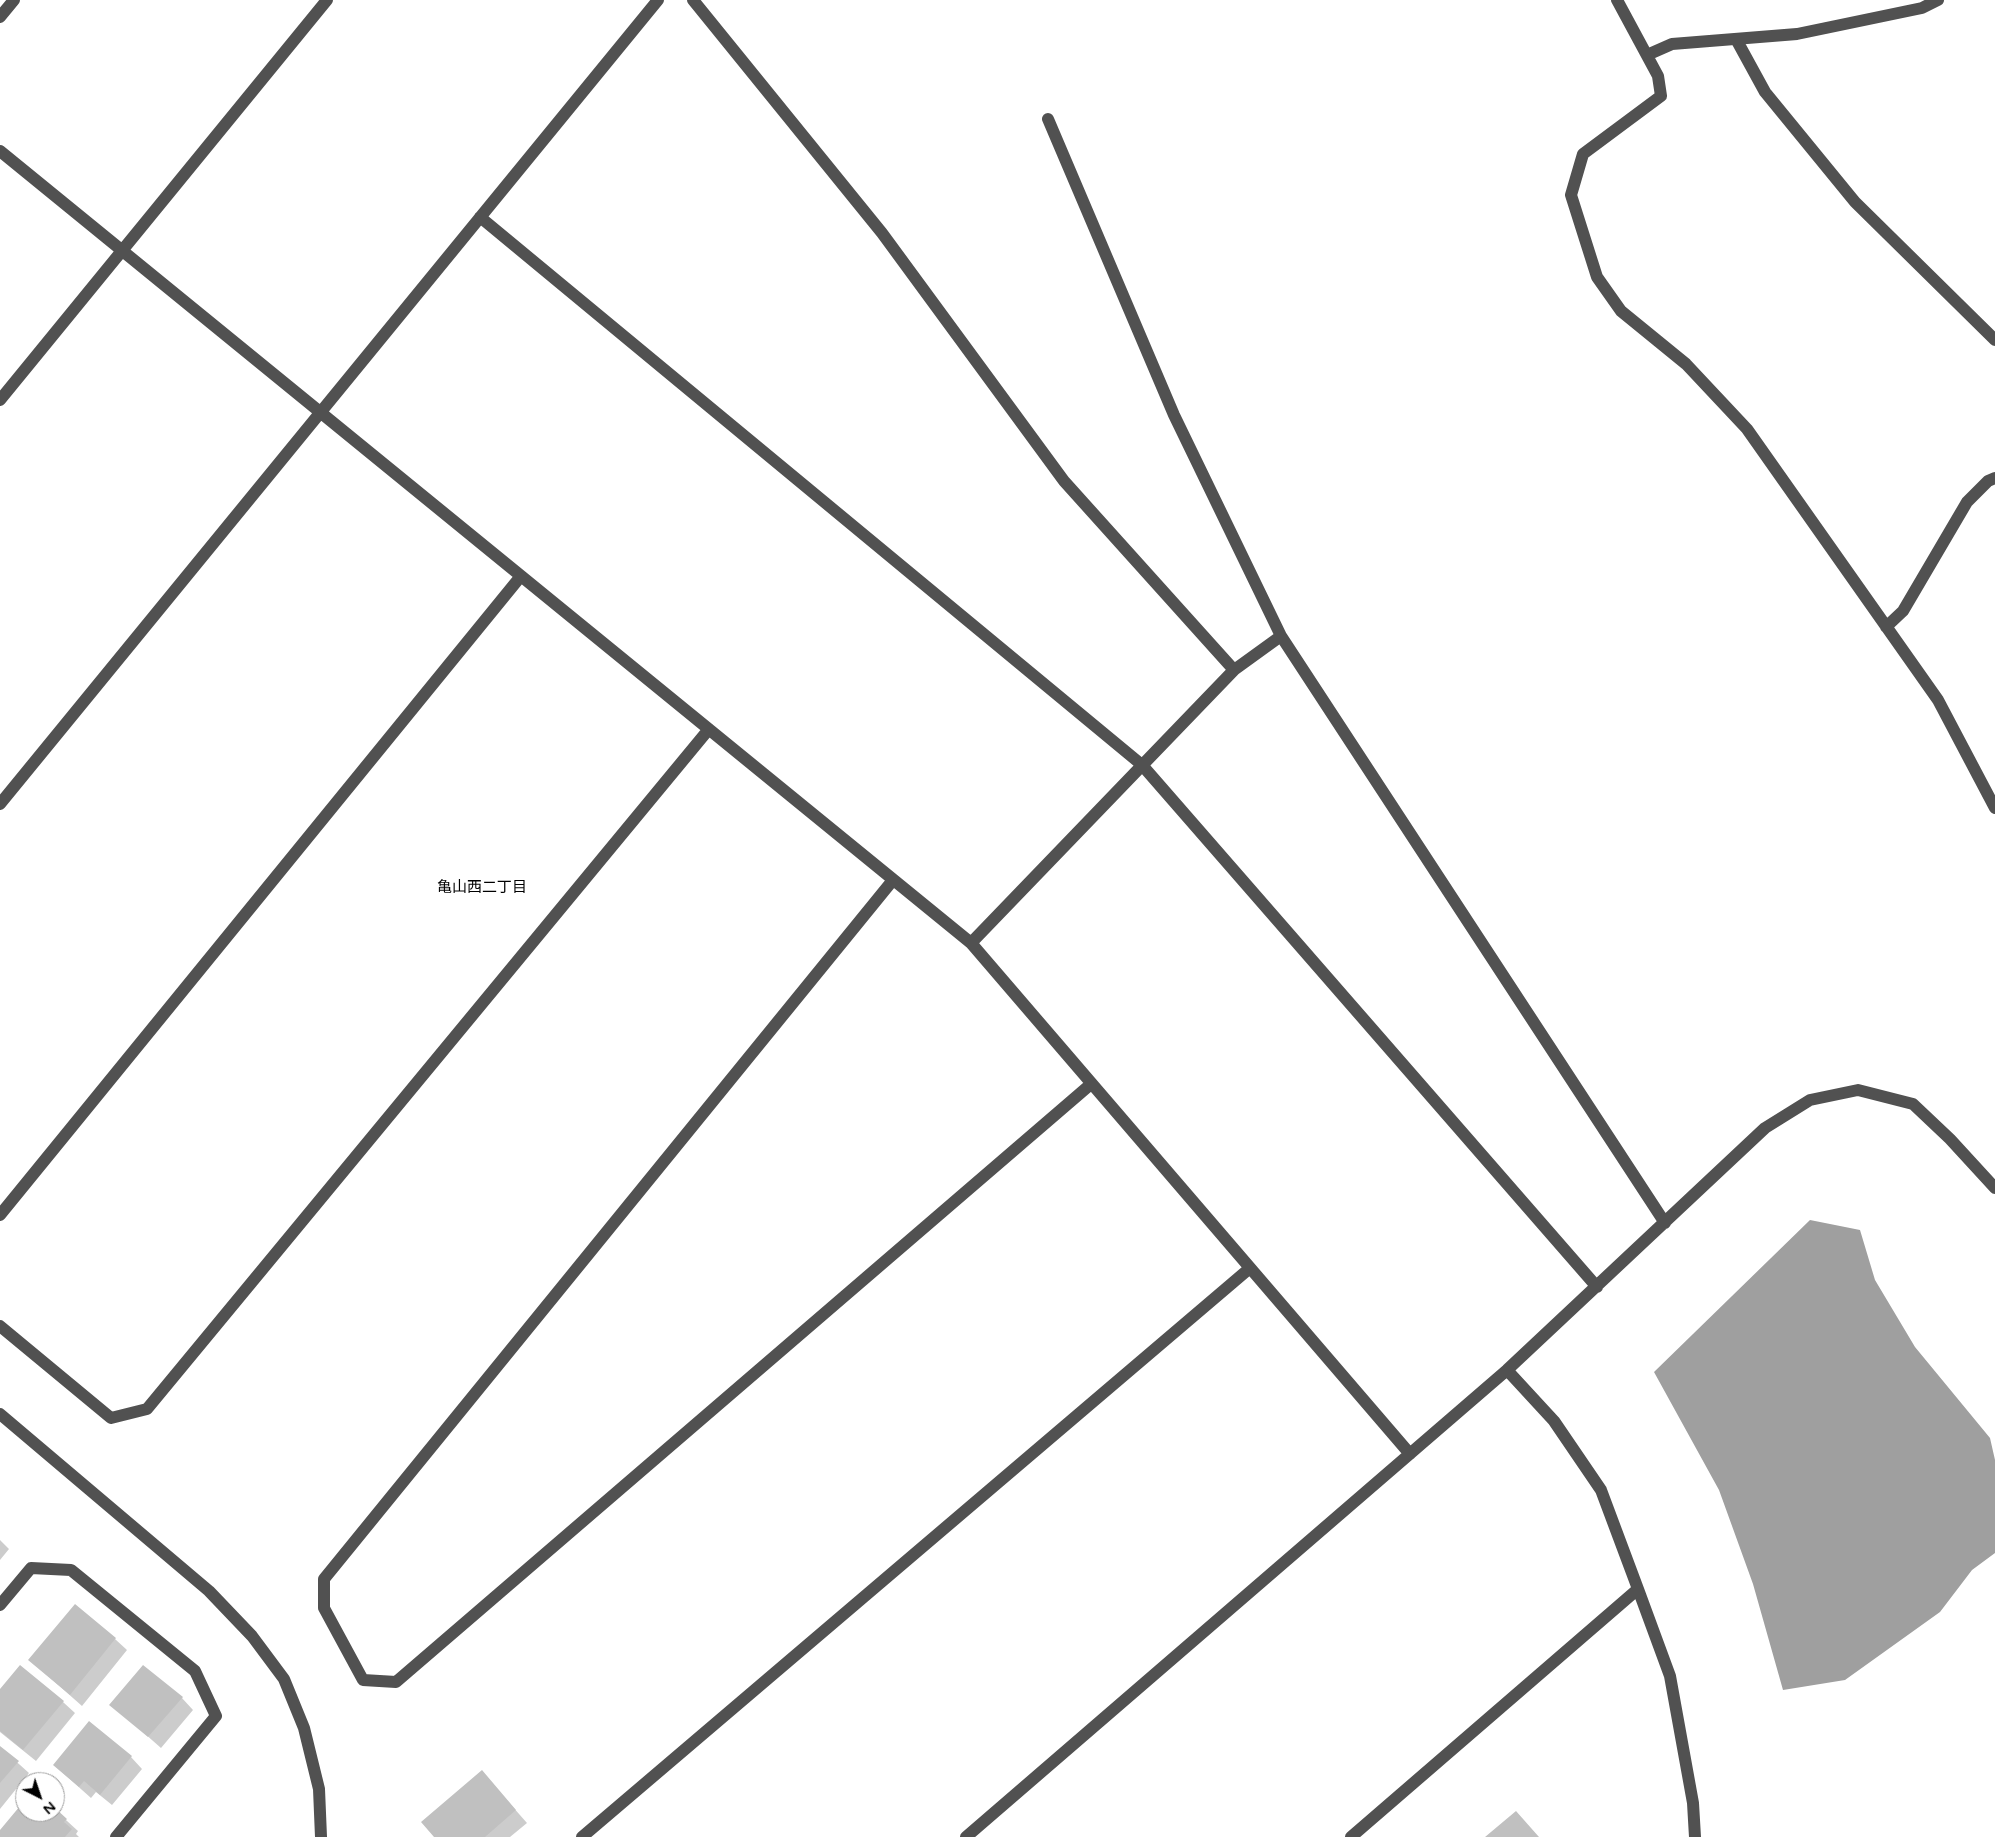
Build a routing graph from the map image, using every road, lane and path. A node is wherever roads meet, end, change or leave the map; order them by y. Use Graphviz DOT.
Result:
graph roads {
  1 [pos="14,0"];
  2 [pos="327,0"];
  3 [pos="658,0"];
  4 [pos="693,0"];
  5 [pos="1616,0"];
  6 [pos="1938,0"];
  7 [pos="0,17"];
  8 [pos="1736,40"];
  9 [pos="1647,55"];
  10 [pos="1048,119"];
  11 [pos="0,151"];
  12 [pos="480,217"];
  13 [pos="122,250"];
  14 [pos="1995,340"];
  15 [pos="0,400"];
  16 [pos="321,412"];
  17 [pos="1995,478"];
  18 [pos="521,576"];
  19 [pos="1886,627"];
  20 [pos="1280,636"];
  21 [pos="1234,670"];
  22 [pos="709,729"];
  23 [pos="1142,765"];
  24 [pos="0,804"];
  25 [pos="1995,808"];
  26 [pos="893,880"];
  27 [pos="971,943"];
  28 [pos="1091,1084"];
  29 [pos="1995,1188"];
  30 [pos="0,1215"];
  31 [pos="1665,1223"];
  32 [pos="1250,1268"];
  33 [pos="1597,1286"];
  34 [pos="0,1326"];
  35 [pos="1507,1370"];
  36 [pos="0,1414"];
  37 [pos="1410,1454"];
  38 [pos="1638,1589"];
  39 [pos="0,1606"];
  40 [pos="116,1837"];
  41 [pos="321,1837"];
  42 [pos="582,1837"];
  43 [pos="966,1837"];
  44 [pos="1351,1837"];
  45 [pos="1695,1837"];
  1 -- 7 [label="street"];
  2 -- 13 [label="street"];
  3 -- 12 [label="street"];
  4 -- 21 [label="street"];
  5 -- 9 [label="street"];
  6 -- 8 [label="street"];
  8 -- 9 [label="street"];
  8 -- 14 [label="street"];
  9 -- 19 [label="street"];
  10 -- 20 [label="street"];
  11 -- 13 [label="street"];
  12 -- 16 [label="street"];
  12 -- 23 [label="street"];
  13 -- 15 [label="street"];
  13 -- 16 [label="street"];
  16 -- 18 [label="street"];
  16 -- 24 [label="street"];
  17 -- 19 [label="street"];
  18 -- 22 [label="street"];
  18 -- 30 [label="street"];
  19 -- 25 [label="street"];
  20 -- 21 [label="street"];
  20 -- 31 [label="street"];
  21 -- 23 [label="street"];
  22 -- 26 [label="street"];
  22 -- 34 [label="street"];
  23 -- 27 [label="street"];
  23 -- 33 [label="street"];
  26 -- 27 [label="street"];
  26 -- 28 [label="street"];
  27 -- 28 [label="street"];
  28 -- 32 [label="street"];
  29 -- 31 [label="street"];
  31 -- 33 [label="street"];
  32 -- 37 [label="street"];
  32 -- 42 [label="street"];
  33 -- 35 [label="street"];
  35 -- 37 [label="street"];
  35 -- 38 [label="street"];
  36 -- 41 [label="street"];
  37 -- 43 [label="street"];
  38 -- 44 [label="street"];
  38 -- 45 [label="street"];
  39 -- 40 [label="street"];
}
